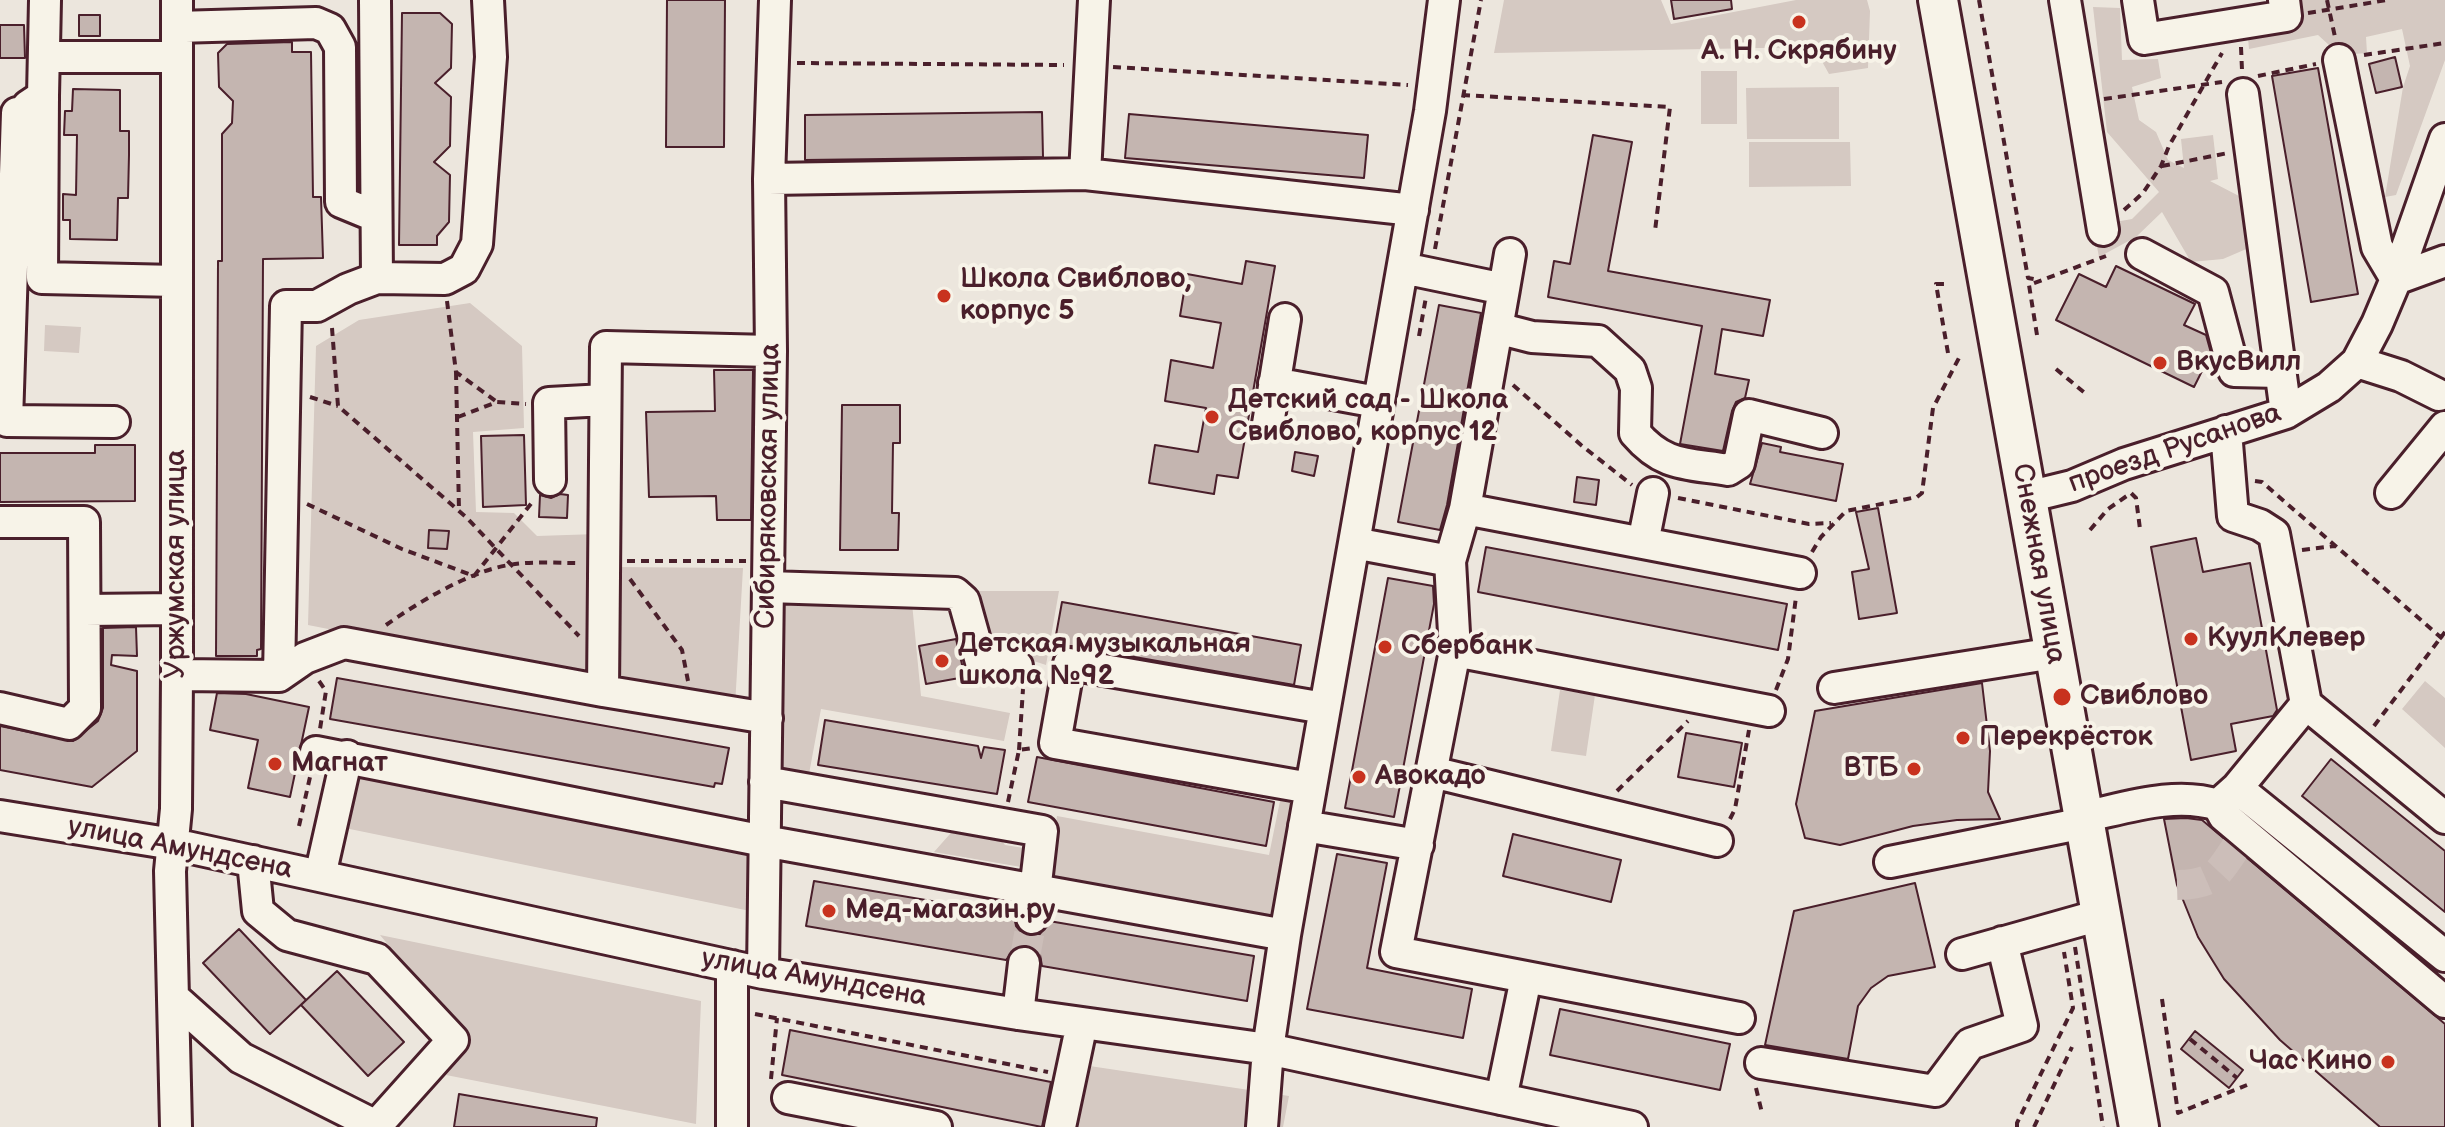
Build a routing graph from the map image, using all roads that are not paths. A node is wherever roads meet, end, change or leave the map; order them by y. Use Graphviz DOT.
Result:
graph roads {
  1 [pos="45,0"];
  2 [pos="375,0"];
  3 [pos="488,0"];
  4 [pos="775,0"];
  5 [pos="1094,0"];
  6 [pos="1444,0"];
  7 [pos="1938,0"];
  8 [pos="2065,0"];
  9 [pos="2138,0"];
  10 [pos="2285,8"];
  11 [pos="177,13"];
  12 [pos="45,57"];
  13 [pos="177,57"];
  14 [pos="2339,60"];
  15 [pos="2242,86"];
  16 [pos="43,96"];
  17 [pos="8,113"];
  18 [pos="2445,139"];
  19 [pos="1085,174"];
  20 [pos="769,179"];
  21 [pos="1413,210"];
  22 [pos="375,216"];
  23 [pos="2103,230"];
  24 [pos="1510,254"];
  25 [pos="2142,254"];
  26 [pos="2445,261"];
  27 [pos="1403,268"];
  28 [pos="377,278"];
  29 [pos="2396,279"];
  30 [pos="177,281"];
  31 [pos="1504,289"];
  32 [pos="1285,319"];
  33 [pos="1497,328"];
  34 [pos="771,351"];
  35 [pos="2357,362"];
  36 [pos="2280,372"];
  37 [pos="1274,383"];
  38 [pos="605,400"];
  39 [pos="1377,402"];
  40 [pos="2444,408"];
  41 [pos="2286,413"];
  42 [pos="3,421"];
  43 [pos="114,422"];
  44 [pos="1268,424"];
  45 [pos="2226,431"];
  46 [pos="1822,433"];
  47 [pos="550,480"];
  48 [pos="1653,493"];
  49 [pos="2391,493"];
  50 [pos="2027,497"];
  51 [pos="1465,509"];
  52 [pos="0,522"];
  53 [pos="1354,543"];
  54 [pos="1643,543"];
  55 [pos="1450,561"];
  56 [pos="1800,573"];
  57 [pos="768,574"];
  58 [pos="177,609"];
  59 [pos="85,610"];
  60 [pos="1455,651"];
  61 [pos="2054,653"];
  62 [pos="1020,672"];
  63 [pos="177,675"];
  64 [pos="279,676"];
  65 [pos="603,678"];
  66 [pos="1834,688"];
  67 [pos="2306,704"];
  68 [pos="0,708"];
  69 [pos="1324,708"];
  70 [pos="1761,710"];
  71 [pos="767,718"];
  72 [pos="316,752"];
  73 [pos="347,756"];
  74 [pos="1432,772"];
  75 [pos="765,782"];
  76 [pos="1310,788"];
  77 [pos="2228,797"];
  78 [pos="0,816"];
  79 [pos="2445,818"];
  80 [pos="2083,820"];
  81 [pos="1304,826"];
  82 [pos="764,841"];
  83 [pos="1717,841"];
  84 [pos="173,844"];
  85 [pos="1418,845"];
  86 [pos="253,861"];
  87 [pos="1890,862"];
  88 [pos="320,876"];
  89 [pos="1033,904"];
  90 [pos="2085,926"];
  91 [pos="1285,935"];
  92 [pos="2002,942"];
  93 [pos="1962,954"];
  94 [pos="2445,956"];
  95 [pos="1024,963"];
  96 [pos="732,966"];
  97 [pos="763,973"];
  98 [pos="1526,978"];
  99 [pos="173,997"];
  100 [pos="2445,1002"];
  101 [pos="1018,1014"];
  102 [pos="1739,1018"];
  103 [pos="1082,1023"];
  104 [pos="1268,1049"];
  105 [pos="1761,1063"];
  106 [pos="780,1092"];
  107 [pos="1501,1099"];
  108 [pos="176,1127"];
  109 [pos="732,1127"];
  110 [pos="936,1127"];
  111 [pos="1060,1127"];
  112 [pos="1262,1127"];
  113 [pos="1632,1127"];
  114 [pos="2139,1127"];
  1 -- 12 [label="street"];
  2 -- 22 [label="street"];
  3 -- 28 [label="street"];
  4 -- 20 [label="street, Сибиряковская улица"];
  5 -- 19 [label="street"];
  6 -- 21 [label="street"];
  7 -- 50 [label="main road, Снежная улица"];
  8 -- 23 [label="street"];
  9 -- 10 [label="street"];
  11 -- 13 [label="street, Уржумская улица"];
  11 -- 22 [label="street"];
  12 -- 13 [label="street"];
  12 -- 16 [label="street"];
  13 -- 30 [label="street, Уржумская улица"];
  14 -- 29 [label="street"];
  15 -- 36 [label="street"];
  16 -- 17 [label="street"];
  16 -- 30 [label="street"];
  17 -- 42 [label="street"];
  18 -- 29 [label="street, проезд Русанова"];
  19 -- 20 [label="street"];
  19 -- 21 [label="street"];
  20 -- 34 [label="street, Сибиряковская улица"];
  21 -- 27 [label="street"];
  22 -- 28 [label="street"];
  24 -- 31 [label="street"];
  25 -- 36 [label="street"];
  26 -- 29 [label="street"];
  27 -- 31 [label="street"];
  27 -- 39 [label="street"];
  28 -- 64 [label="street"];
  29 -- 35 [label="street, проезд Русанова"];
  30 -- 58 [label="street, Уржумская улица"];
  31 -- 33 [label="street"];
  32 -- 37 [label="street"];
  33 -- 46 [label="street"];
  33 -- 51 [label="street"];
  34 -- 38 [label="street"];
  34 -- 57 [label="street, Сибиряковская улица"];
  35 -- 40 [label="street"];
  35 -- 41 [label="street, проезд Русанова"];
  36 -- 41 [label="street"];
  37 -- 39 [label="street"];
  37 -- 44 [label="street"];
  38 -- 47 [label="street"];
  38 -- 65 [label="street"];
  39 -- 53 [label="street"];
  40 -- 49 [label="street"];
  41 -- 45 [label="street, проезд Русанова"];
  42 -- 43 [label="street"];
  45 -- 50 [label="street, проезд Русанова"];
  45 -- 67 [label="street"];
  48 -- 54 [label="street"];
  50 -- 61 [label="main road, Снежная улица"];
  51 -- 54 [label="street"];
  51 -- 55 [label="street"];
  52 -- 59 [label="street"];
  53 -- 55 [label="street"];
  53 -- 69 [label="street"];
  54 -- 56 [label="street"];
  55 -- 60 [label="street"];
  57 -- 62 [label="street"];
  57 -- 71 [label="street, Сибиряковская улица"];
  58 -- 59 [label="street"];
  58 -- 63 [label="street, Уржумская улица"];
  59 -- 68 [label="street"];
  60 -- 70 [label="street"];
  60 -- 74 [label="street"];
  61 -- 66 [label="street"];
  61 -- 80 [label="main road, Снежная улица"];
  63 -- 64 [label="street"];
  63 -- 84 [label="street, Уржумская улица"];
  64 -- 65 [label="street"];
  65 -- 71 [label="street"];
  67 -- 77 [label="street"];
  67 -- 79 [label="street"];
  69 -- 76 [label="street"];
  69 -- 76 [label="street"];
  71 -- 75 [label="street, Сибиряковская улица"];
  72 -- 73 [label="street"];
  73 -- 82 [label="street"];
  73 -- 88 [label="street"];
  74 -- 83 [label="street"];
  74 -- 85 [label="street"];
  75 -- 82 [label="street, Сибиряковская улица"];
  75 -- 89 [label="street"];
  76 -- 81 [label="street"];
  77 -- 80 [label="street"];
  77 -- 94 [label="street"];
  77 -- 100 [label="street"];
  78 -- 84 [label="street, улица Амундсена"];
  80 -- 87 [label="street"];
  80 -- 90 [label="main road, Снежная улица"];
  81 -- 85 [label="street"];
  81 -- 91 [label="street"];
  82 -- 89 [label="street"];
  82 -- 97 [label="street, Сибиряковская улица"];
  84 -- 86 [label="street, улица Амундсена"];
  84 -- 99 [label="street, Уржумская улица"];
  85 -- 98 [label="street"];
  86 -- 88 [label="street, улица Амундсена"];
  86 -- 99 [label="street"];
  88 -- 96 [label="street, улица Амундсена"];
  89 -- 91 [label="street"];
  90 -- 92 [label="street"];
  90 -- 114 [label="main road, Снежная улица"];
  91 -- 104 [label="street"];
  92 -- 93 [label="street"];
  92 -- 105 [label="street"];
  95 -- 101 [label="street"];
  96 -- 97 [label="street, улица Амундсена"];
  96 -- 109 [label="street"];
  97 -- 101 [label="street, улица Амундсена"];
  98 -- 102 [label="street"];
  98 -- 107 [label="street"];
  99 -- 108 [label="street, Уржумская улица"];
  101 -- 103 [label="street, улица Амундсена"];
  103 -- 104 [label="street, улица Амундсена"];
  103 -- 111 [label="street"];
  104 -- 107 [label="street, улица Амундсена"];
  104 -- 112 [label="street"];
  106 -- 110 [label="street"];
  107 -- 113 [label="street, улица Амундсена"];
}
